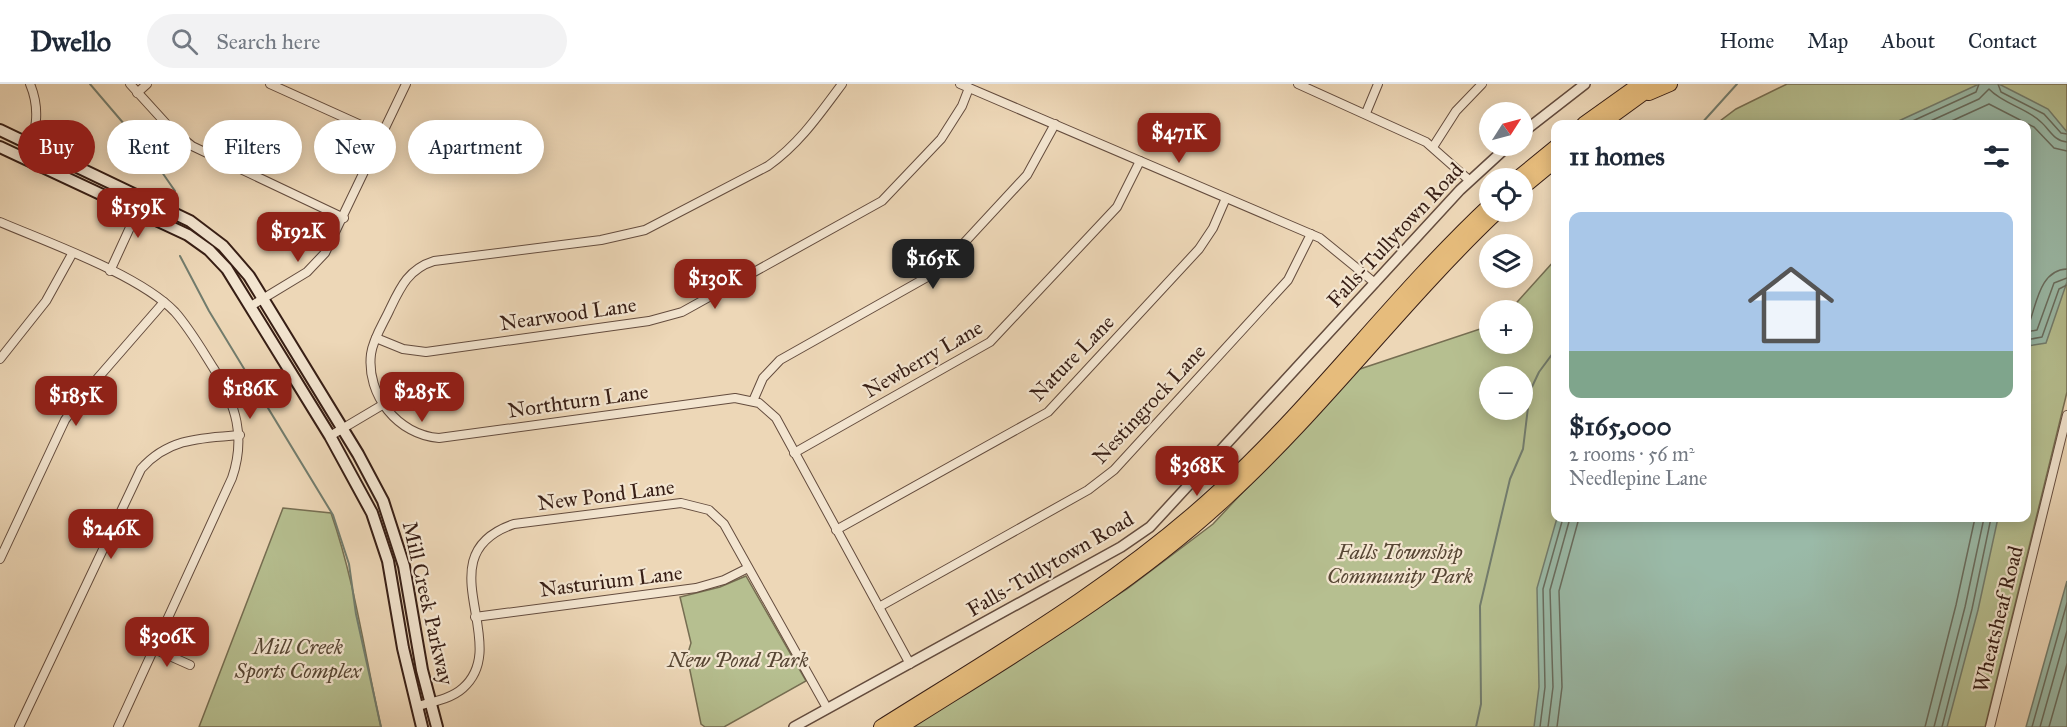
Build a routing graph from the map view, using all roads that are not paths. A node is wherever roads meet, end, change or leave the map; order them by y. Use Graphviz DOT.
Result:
graph roads {
  1 [pos="30,84"];
  2 [pos="130,84"];
  3 [pos="147,84"];
  4 [pos="270,84"];
  5 [pos="406,84"];
  6 [pos="842,84"];
  7 [pos="960,84"];
  8 [pos="1298,84"];
  9 [pos="1378,84"];
  10 [pos="1482,84"];
  11 [pos="1586,84"];
  12 [pos="1656,84"];
  13 [pos="1670,84"];
  14 [pos="969,88"];
  15 [pos="1637,88"];
  16 [pos="137,93"];
  17 [pos="1366,113"];
  18 [pos="36,120"];
  19 [pos="350,120"];
  20 [pos="390,120"];
  21 [pos="1591,120"];
  22 [pos="1605,120"];
  23 [pos="1054,124"];
  24 [pos="1533,125"];
  25 [pos="0,130"];
  26 [pos="18,138"];
  27 [pos="0,147"];
  28 [pos="1433,147"];
  29 [pos="1551,151"];
  30 [pos="18,155"];
  31 [pos="1497,156"];
  32 [pos="1140,161"];
  33 [pos="1551,164"];
  34 [pos="1530,168"];
  35 [pos="58,174"];
  36 [pos="94,174"];
  37 [pos="365,174"];
  38 [pos="1533,179"];
  39 [pos="1469,180"];
  40 [pos="144,197"];
  41 [pos="1226,198"];
  42 [pos="137,211"];
  43 [pos="1479,217"];
  44 [pos="344,218"];
  45 [pos="0,222"];
  46 [pos="1488,222"];
  47 [pos="1311,234"];
  48 [pos="72,254"];
  49 [pos="110,271"];
  50 [pos="1375,282"];
  51 [pos="264,299"];
  52 [pos="164,302"];
  53 [pos="251,306"];
  54 [pos="376,338"];
  55 [pos="0,359"];
  56 [pos="753,401"];
  57 [pos="384,404"];
  58 [pos="2067,415"];
  59 [pos="342,429"];
  60 [pos="240,435"];
  61 [pos="330,436"];
  62 [pos="794,453"];
  63 [pos="836,530"];
  64 [pos="0,559"];
  65 [pos="748,568"];
  66 [pos="879,607"];
  67 [pos="475,617"];
  68 [pos="154,649"];
  69 [pos="910,664"];
  70 [pos="190,665"];
  71 [pos="430,702"];
  72 [pos="417,706"];
  73 [pos="827,708"];
  74 [pos="20,727"];
  75 [pos="118,727"];
  76 [pos="422,727"];
  77 [pos="437,727"];
  78 [pos="794,727"];
  79 [pos="881,727"];
  80 [pos="900,727"];
  81 [pos="1990,727"];
  1 -- 18 [label="street"];
  2 -- 16 [label="street"];
  3 -- 16 [label="street"];
  4 -- 19 [label="street"];
  5 -- 20 [label="street"];
  6 -- 54 [label="street, Northturn Lane"];
  7 -- 14 [label="street"];
  8 -- 17 [label="street"];
  9 -- 17 [label="street"];
  10 -- 28 [label="street"];
  11 -- 24 [label="street"];
  12 -- 15 [label="highway"];
  13 -- 15 [label="highway"];
  14 -- 23 [label="street"];
  14 -- 54 [label="street, Nearwood Lane"];
  15 -- 21 [label="highway"];
  15 -- 22 [label="highway"];
  16 -- 44 [label="street"];
  17 -- 28 [label="street"];
  23 -- 32 [label="street"];
  23 -- 56 [label="street"];
  25 -- 26 [label="main road, Mill Creek Parkway"];
  27 -- 30 [label="main road, Mill Creek Parkway"];
  28 -- 39 [label="street"];
  29 -- 34 [label="highway"];
  31 -- 39 [label="street, Falls-Tullytown Road"];
  32 -- 41 [label="street"];
  32 -- 62 [label="street, Newberry Lane"];
  33 -- 38 [label="highway"];
  35 -- 42 [label="main road, Mill Creek Parkway"];
  36 -- 40 [label="main road, Mill Creek Parkway"];
  37 -- 44 [label="street"];
  39 -- 50 [label="street, Falls-Tullytown Road"];
  40 -- 42 [label="street"];
  40 -- 51 [label="main road, Mill Creek Parkway"];
  41 -- 47 [label="street"];
  41 -- 63 [label="street, Nature Lane"];
  42 -- 49 [label="street"];
  42 -- 53 [label="main road, Mill Creek Parkway"];
  43 -- 79 [label="highway"];
  44 -- 51 [label="street"];
  45 -- 48 [label="street"];
  46 -- 80 [label="highway"];
  47 -- 50 [label="street"];
  47 -- 66 [label="street, Nestingrock Lane"];
  48 -- 49 [label="street"];
  48 -- 55 [label="street"];
  49 -- 52 [label="street"];
  50 -- 69 [label="street, Falls-Tullytown Road"];
  51 -- 53 [label="street"];
  51 -- 59 [label="main road, Mill Creek Parkway"];
  52 -- 60 [label="street"];
  52 -- 64 [label="street"];
  53 -- 61 [label="main road, Mill Creek Parkway"];
  54 -- 57 [label="street, Northturn Lane"];
  56 -- 57 [label="street, Northturn Lane"];
  56 -- 62 [label="street"];
  57 -- 59 [label="street"];
  58 -- 81 [label="street, Wheatsheaf Road"];
  59 -- 61 [label="street"];
  59 -- 71 [label="main road, Mill Creek Parkway"];
  60 -- 68 [label="street"];
  60 -- 74 [label="street"];
  61 -- 72 [label="main road, Mill Creek Parkway"];
  62 -- 63 [label="street"];
  63 -- 66 [label="street"];
  65 -- 67 [label="street, Nasturium Lane"];
  65 -- 67 [label="street, New Pond Lane"];
  65 -- 73 [label="street, New Pond Lane"];
  66 -- 69 [label="street"];
  67 -- 71 [label="street, New Pond Lane"];
  68 -- 70 [label="street"];
  68 -- 75 [label="street"];
  69 -- 73 [label="street, Falls-Tullytown Road"];
  71 -- 72 [label="street, New Pond Lane"];
  71 -- 77 [label="main road, Mill Creek Parkway"];
  72 -- 76 [label="main road, Mill Creek Parkway"];
  73 -- 78 [label="street, Falls-Tullytown Road"];
}
